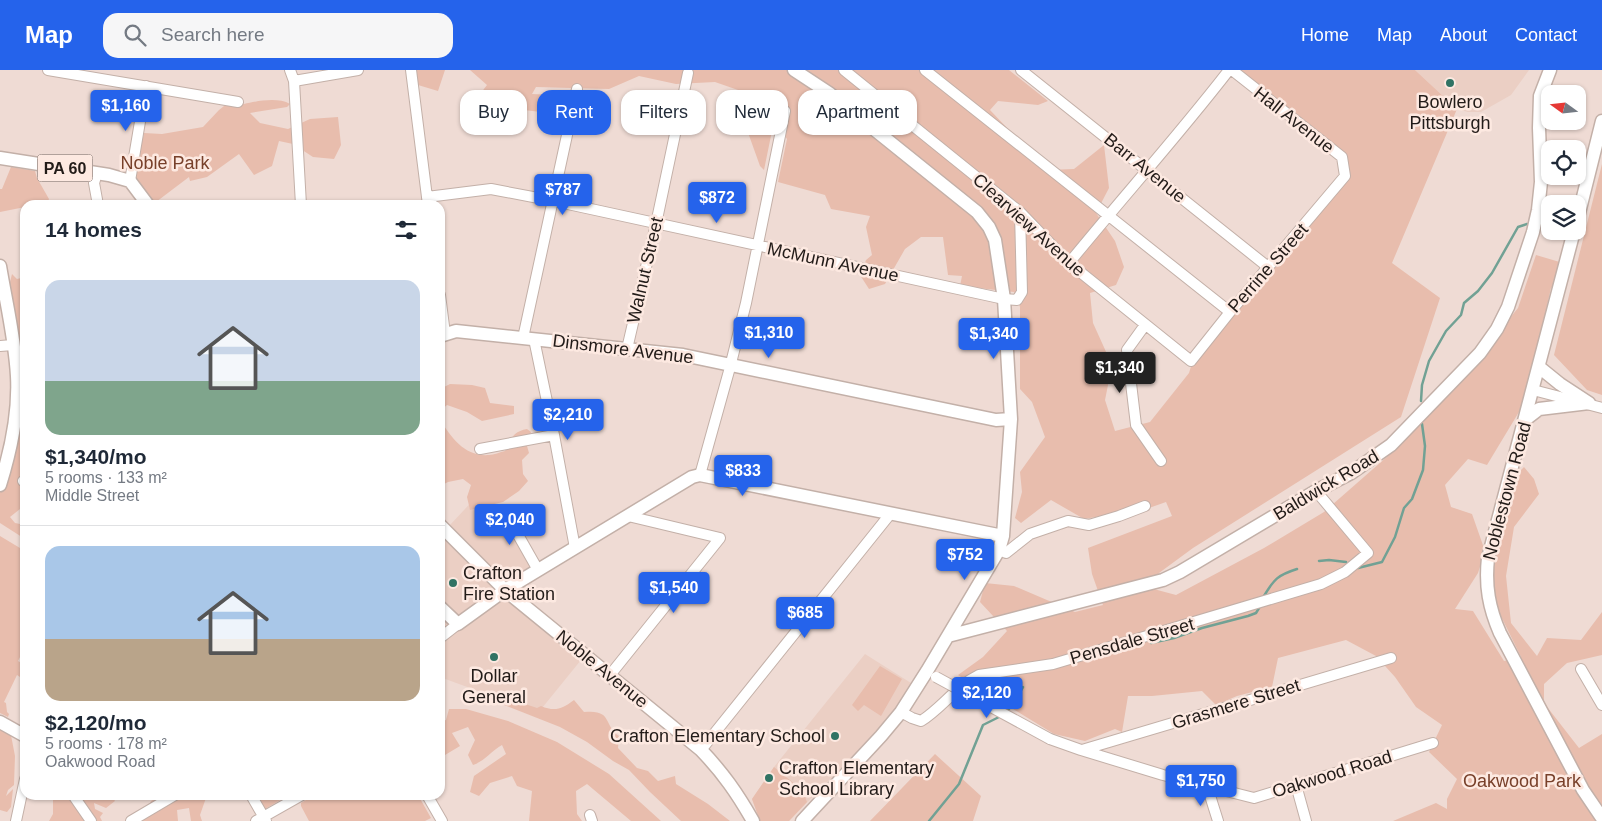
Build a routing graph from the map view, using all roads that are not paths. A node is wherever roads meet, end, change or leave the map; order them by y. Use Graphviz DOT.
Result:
graph roads {
  1 [pos="48,70"];
  2 [pos="290,70"];
  3 [pos="358,70"];
  4 [pos="411,70"];
  5 [pos="794,70"];
  6 [pos="844,70"];
  7 [pos="925,70"];
  8 [pos="1022,70"];
  9 [pos="1230,70"];
  10 [pos="1550,70"];
  11 [pos="688,73"];
  12 [pos="294,80"];
  13 [pos="146,86"];
  14 [pos="578,89"];
  15 [pos="238,102"];
  16 [pos="1602,121"];
  17 [pos="781,135"];
  18 [pos="0,158"];
  19 [pos="1147,170"];
  20 [pos="97,173"];
  21 [pos="1345,176"];
  22 [pos="130,181"];
  23 [pos="1584,195"];
  24 [pos="97,200"];
  25 [pos="144,200"];
  26 [pos="302,200"];
  27 [pos="428,200"];
  28 [pos="433,200"];
  29 [pos="554,201"];
  30 [pos="1020,212"];
  31 [pos="1109,215"];
  32 [pos="656,224"];
  33 [pos="1572,240"];
  34 [pos="758,245"];
  35 [pos="1070,264"];
  36 [pos="0,266"];
  37 [pos="1268,267"];
  38 [pos="1004,299"];
  39 [pos="1230,312"];
  40 [pos="1145,324"];
  41 [pos="445,334"];
  42 [pos="528,338"];
  43 [pos="13,344"];
  44 [pos="0,346"];
  45 [pos="627,349"];
  46 [pos="1191,361"];
  47 [pos="20,363"];
  48 [pos="731,365"];
  49 [pos="1539,367"];
  50 [pos="1533,390"];
  51 [pos="1588,403"];
  52 [pos="1602,408"];
  53 [pos="1526,418"];
  54 [pos="1011,419"];
  55 [pos="554,435"];
  56 [pos="480,449"];
  57 [pos="1161,461"];
  58 [pos="700,474"];
  59 [pos="0,485"];
  60 [pos="1316,491"];
  61 [pos="1146,506"];
  62 [pos="504,510"];
  63 [pos="891,513"];
  64 [pos="628,516"];
  65 [pos="445,530"];
  66 [pos="1003,536"];
  67 [pos="575,548"];
  68 [pos="999,550"];
  69 [pos="538,570"];
  70 [pos="505,590"];
  71 [pos="445,612"];
  72 [pos="458,624"];
  73 [pos="445,634"];
  74 [pos="948,636"];
  75 [pos="1391,658"];
  76 [pos="1581,669"];
  77 [pos="932,674"];
  78 [pos="610,675"];
  79 [pos="1602,705"];
  80 [pos="901,712"];
  81 [pos="0,722"];
  82 [pos="20,733"];
  83 [pos="1433,743"];
  84 [pos="701,750"];
  85 [pos="1081,750"];
  86 [pos="1296,785"];
  87 [pos="1207,786"];
  88 [pos="20,800"];
  89 [pos="76,800"];
  90 [pos="167,800"];
  91 [pos="253,800"];
  92 [pos="294,800"];
  93 [pos="429,800"];
  94 [pos="1602,818"];
  95 [pos="262,820"];
  96 [pos="440,820"];
  97 [pos="16,821"];
  98 [pos="91,821"];
  99 [pos="131,821"];
  100 [pos="752,821"];
  101 [pos="802,821"];
  102 [pos="1218,821"];
  103 [pos="1306,821"];
  1 -- 13 [label="street"];
  2 -- 12 [label="street"];
  3 -- 12 [label="street"];
  4 -- 27 [label="street"];
  5 -- 38 [label="main road"];
  6 -- 30 [label="street, Clearview Avenue"];
  7 -- 31 [label="street"];
  8 -- 19 [label="street, Barr Avenue"];
  9 -- 19 [label="street"];
  9 -- 21 [label="street, Hall Avenue"];
  10 -- 60 [label="main road, Baldwick Road"];
  11 -- 32 [label="street, Walnut Street"];
  12 -- 26 [label="street"];
  13 -- 15 [label="street"];
  13 -- 22 [label="street"];
  14 -- 29 [label="street"];
  16 -- 23 [label="main road"];
  17 -- 34 [label="street"];
  18 -- 20 [label="main road, PA 60"];
  19 -- 31 [label="street"];
  19 -- 37 [label="street, Barr Avenue"];
  20 -- 22 [label="main road, PA 60"];
  20 -- 24 [label="street"];
  21 -- 37 [label="street, Perrine Street"];
  22 -- 25 [label="main road"];
  28 -- 29 [label="street, McMunn Avenue"];
  29 -- 32 [label="street, McMunn Avenue"];
  29 -- 42 [label="street"];
  30 -- 35 [label="street, Clearview Avenue"];
  30 -- 38 [label="street"];
  31 -- 35 [label="street"];
  31 -- 39 [label="street"];
  32 -- 34 [label="street, McMunn Avenue"];
  32 -- 45 [label="street, Walnut Street"];
  33 -- 49 [label="main road, Noblestown Road"];
  34 -- 38 [label="street, McMunn Avenue"];
  34 -- 48 [label="street"];
  35 -- 40 [label="street, Clearview Avenue"];
  36 -- 43 [label="main road"];
  37 -- 39 [label="street, Perrine Street"];
  38 -- 54 [label="main road"];
  39 -- 46 [label="street, Perrine Street"];
  40 -- 46 [label="street, Clearview Avenue"];
  40 -- 57 [label="street"];
  41 -- 42 [label="main road, Dinsmore Avenue"];
  42 -- 45 [label="main road, Dinsmore Avenue"];
  42 -- 55 [label="street"];
  43 -- 44 [label="street"];
  43 -- 47 [label="main road"];
  45 -- 48 [label="main road, Dinsmore Avenue"];
  47 -- 59 [label="main road"];
  48 -- 54 [label="main road, Dinsmore Avenue"];
  48 -- 58 [label="street"];
  49 -- 50 [label="main road, Noblestown Road"];
  49 -- 51 [label="main road"];
  50 -- 51 [label="street"];
  50 -- 53 [label="main road, Noblestown Road"];
  51 -- 52 [label="street"];
  51 -- 53 [label="main road"];
  53 -- 94 [label="main road, Noblestown Road"];
  54 -- 66 [label="main road"];
  55 -- 56 [label="street"];
  55 -- 67 [label="street"];
  58 -- 63 [label="main road"];
  58 -- 64 [label="main road"];
  60 -- 74 [label="main road, Baldwick Road"];
  60 -- 80 [label="street, Pensdale Street"];
  61 -- 68 [label="street"];
  62 -- 69 [label="street"];
  63 -- 66 [label="main road"];
  63 -- 84 [label="street"];
  64 -- 67 [label="main road"];
  64 -- 78 [label="street"];
  65 -- 70 [label="main road, Noble Avenue"];
  66 -- 68 [label="main road"];
  67 -- 69 [label="main road"];
  68 -- 74 [label="main road"];
  69 -- 70 [label="main road"];
  70 -- 72 [label="main road"];
  70 -- 78 [label="main road, Noble Avenue"];
  71 -- 72 [label="main road"];
  72 -- 73 [label="street"];
  74 -- 77 [label="main road"];
  75 -- 85 [label="street, Grasmere Street"];
  76 -- 79 [label="street"];
  77 -- 80 [label="main road"];
  77 -- 85 [label="street, Oakwood Road, bridge"];
  78 -- 84 [label="main road, Noble Avenue"];
  80 -- 101 [label="main road"];
  81 -- 82 [label="main road"];
  83 -- 86 [label="street, Oakwood Road"];
  84 -- 100 [label="main road, Noble Avenue"];
  85 -- 87 [label="street, Oakwood Road"];
  86 -- 87 [label="street, Oakwood Road"];
  86 -- 103 [label="street"];
  87 -- 102 [label="street"];
  88 -- 97 [label="street"];
  89 -- 98 [label="street"];
  90 -- 99 [label="street"];
  91 -- 95 [label="street"];
  92 -- 95 [label="street"];
  93 -- 96 [label="street"];
}
